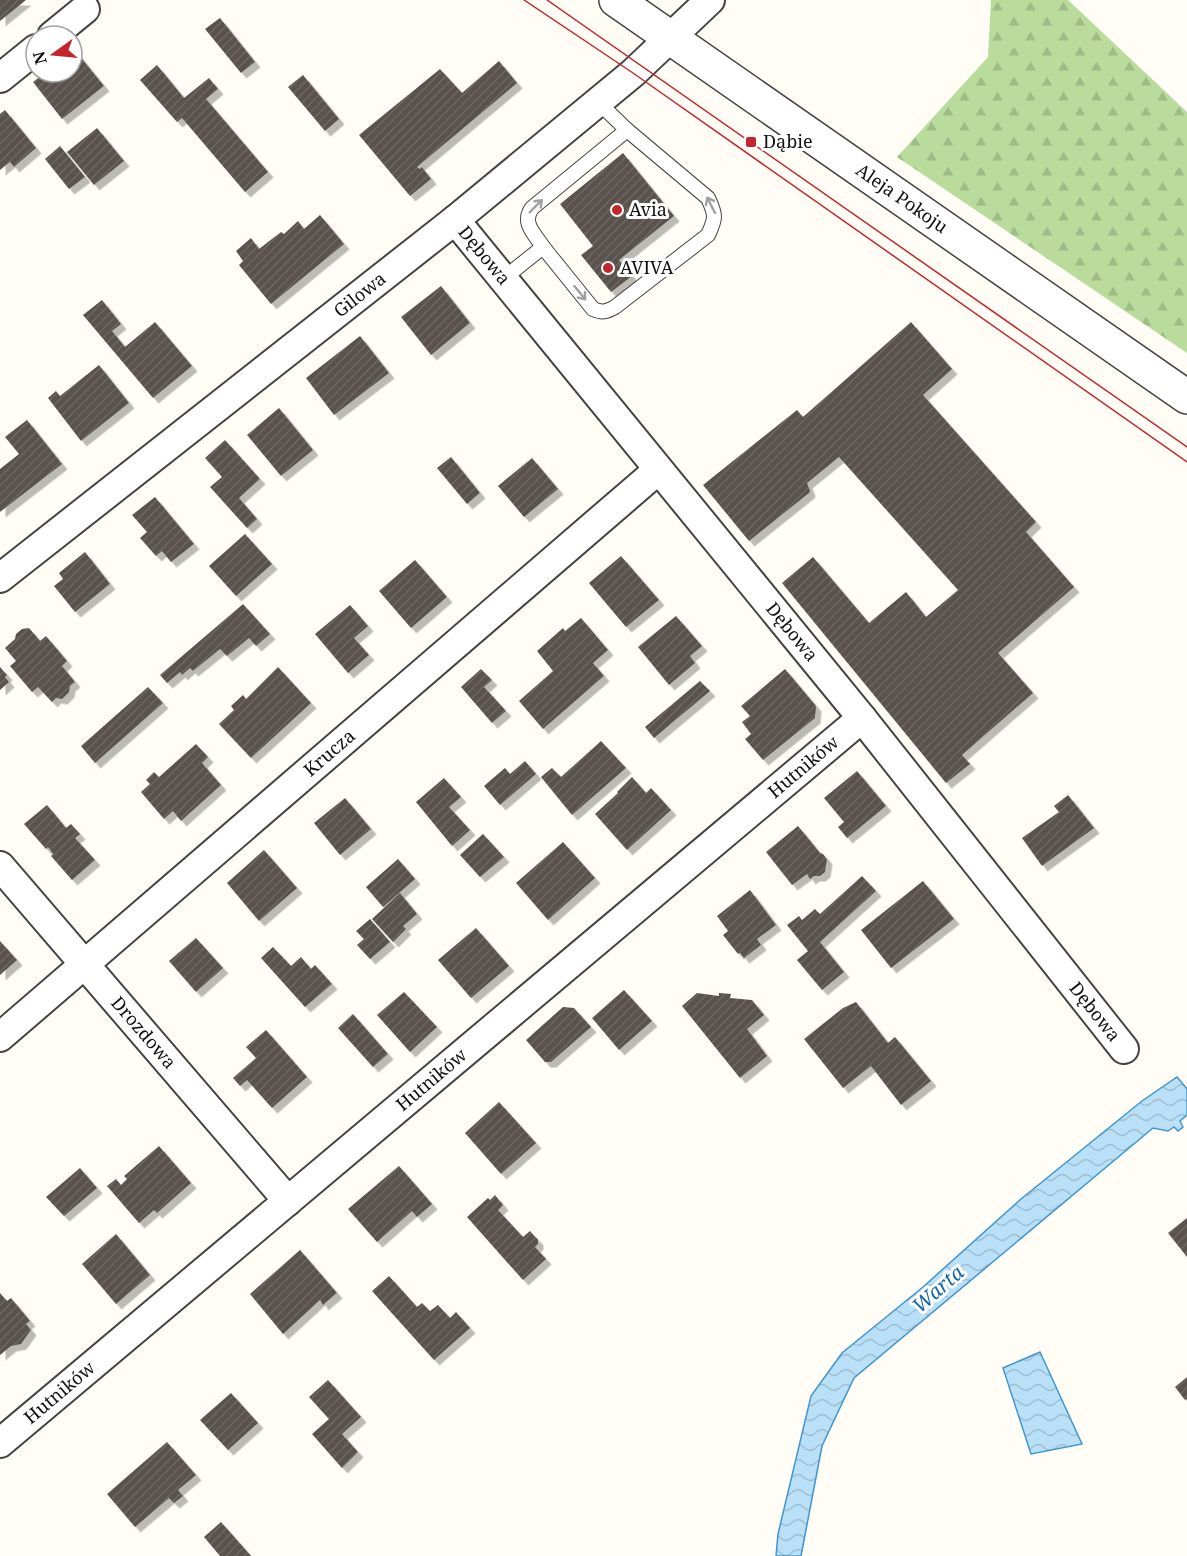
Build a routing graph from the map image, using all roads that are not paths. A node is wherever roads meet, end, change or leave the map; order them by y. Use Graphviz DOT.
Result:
graph roads {
  1 [pos="616,0"];
  2 [pos="710,0"];
  3 [pos="85,9"];
  4 [pos="67,24"];
  5 [pos="670,38"];
  6 [pos="24,59"];
  7 [pos="0,78"];
  8 [pos="598,102"];
  9 [pos="627,130"];
  10 [pos="455,220"];
  11 [pos="543,247"];
  12 [pos="503,279"];
  13 [pos="1187,397"];
  14 [pos="658,470"];
  15 [pos="0,578"];
  16 [pos="862,718"];
  17 [pos="0,866"];
  18 [pos="84,964"];
  19 [pos="0,1037"];
  20 [pos="1124,1049"];
  21 [pos="288,1201"];
  22 [pos="0,1443"];
  1 -- 5 [label="street, Aleja Pokoju"];
  2 -- 5 [label="street, Gilowa"];
  3 -- 4 [label="street"];
  5 -- 8 [label="street, Gilowa"];
  5 -- 13 [label="street, Aleja Pokoju"];
  6 -- 7 [label="street"];
  8 -- 9 [label="lane"];
  8 -- 10 [label="street, Gilowa"];
  11 -- 9 [label="lane, one-way"];
  11 -- 9 [label="lane, one-way"];
  10 -- 12 [label="street, Dębowa"];
  10 -- 15 [label="street, Gilowa"];
  11 -- 12 [label="lane"];
  12 -- 14 [label="street, Dębowa"];
  14 -- 16 [label="street, Dębowa"];
  14 -- 18 [label="street, Krucza"];
  16 -- 20 [label="street, Dębowa"];
  16 -- 21 [label="street, Hutników"];
  17 -- 18 [label="street, Drozdowa"];
  18 -- 19 [label="street, Krucza"];
  18 -- 21 [label="street, Drozdowa"];
  21 -- 22 [label="street, Hutników"];
}
